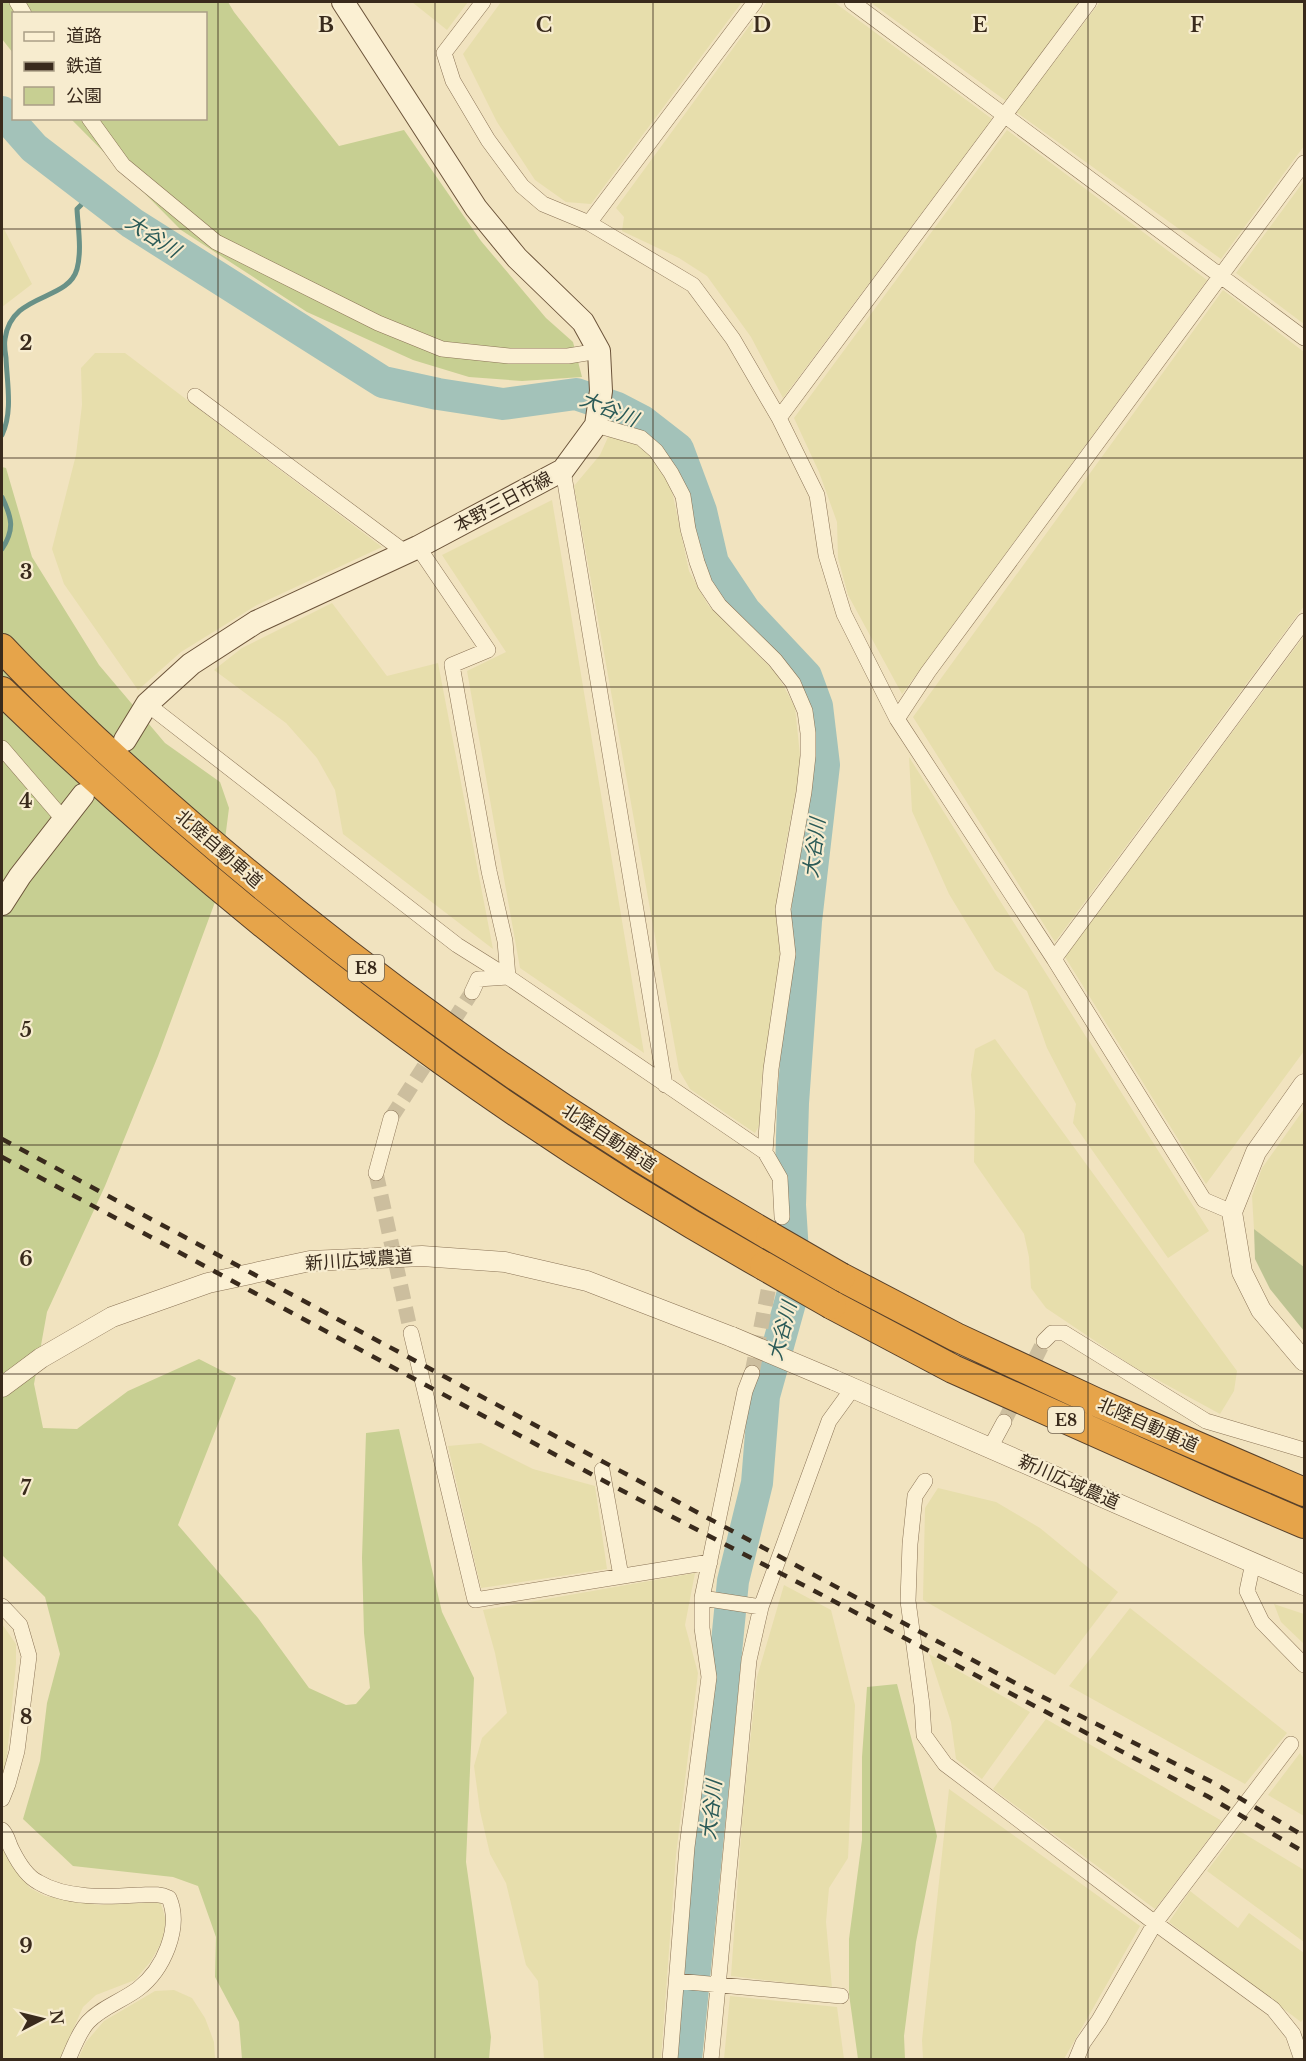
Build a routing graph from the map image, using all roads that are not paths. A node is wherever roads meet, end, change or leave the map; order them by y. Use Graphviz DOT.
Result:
graph roads {
  1 [pos="343,2"];
  2 [pos="483,2"];
  3 [pos="754,2"];
  4 [pos="852,2"];
  5 [pos="1089,2"];
  6 [pos="1005,115"];
  7 [pos="90,120"];
  8 [pos="1305,163"];
  9 [pos="589,223"];
  10 [pos="1221,276"];
  11 [pos="1305,338"];
  12 [pos="599,351"];
  13 [pos="195,396"];
  14 [pos="779,418"];
  15 [pos="596,425"];
  16 [pos="563,470"];
  17 [pos="412,550"];
  18 [pos="1305,621"];
  19 [pos="2,648"];
  20 [pos="2,691"];
  21 [pos="147,704"];
  22 [pos="897,719"];
  23 [pos="125,740"];
  24 [pos="2,748"];
  25 [pos="83,795"];
  26 [pos="64,820"];
  27 [pos="2,904"];
  28 [pos="1054,958"];
  29 [pos="508,977"];
  30 [pos="471,992"];
  31 [pos="1305,1084"];
  32 [pos="665,1085"];
  33 [pos="391,1118"];
  34 [pos="765,1152"];
  35 [pos="376,1173"];
  36 [pos="1232,1212"];
  37 [pos="776,1227"];
  38 [pos="411,1333"];
  39 [pos="1044,1341"];
  40 [pos="1305,1361"];
  41 [pos="752,1373"];
  42 [pos="2,1387"];
  43 [pos="853,1388"];
  44 [pos="1004,1422"];
  45 [pos="990,1448"];
  46 [pos="1305,1450"];
  47 [pos="602,1470"];
  48 [pos="925,1481"];
  49 [pos="1305,1492"];
  50 [pos="1305,1524"];
  51 [pos="710,1562"];
  52 [pos="1253,1563"];
  53 [pos="621,1576"];
  54 [pos="1305,1585"];
  55 [pos="702,1598"];
  56 [pos="2,1606"];
  57 [pos="761,1607"];
  58 [pos="1305,1665"];
  59 [pos="1291,1744"];
  60 [pos="2,1799"];
  61 [pos="2,1830"];
  62 [pos="1155,1923"];
  63 [pos="677,1982"];
  64 [pos="718,1985"];
  65 [pos="841,1996"];
  66 [pos="68,2060"];
  67 [pos="670,2060"];
  68 [pos="711,2060"];
  69 [pos="1076,2060"];
  70 [pos="1302,2060"];
  1 -- 12 [label="main road, 本野三日市線"];
  2 -- 9 [label="street"];
  3 -- 9 [label="street"];
  4 -- 6 [label="street"];
  5 -- 6 [label="street"];
  6 -- 10 [label="street"];
  6 -- 14 [label="street"];
  7 -- 12 [label="street"];
  8 -- 10 [label="street"];
  9 -- 14 [label="street"];
  10 -- 11 [label="street"];
  10 -- 22 [label="street"];
  12 -- 15 [label="main road, 本野三日市線"];
  13 -- 17 [label="street"];
  14 -- 22 [label="street"];
  15 -- 16 [label="main road, 本野三日市線"];
  15 -- 34 [label="street"];
  16 -- 17 [label="main road, 本野三日市線"];
  16 -- 32 [label="street"];
  17 -- 21 [label="main road, 本野三日市線"];
  17 -- 29 [label="street"];
  18 -- 28 [label="street"];
  19 -- 37 [label="highway, 北陸自動車道 / E8"];
  20 -- 50 [label="highway, 北陸自動車道 / E8, bridge"];
  21 -- 23 [label="main road, 本野三日市線"];
  21 -- 29 [label="street"];
  22 -- 28 [label="street"];
  24 -- 26 [label="street"];
  25 -- 26 [label="main road"];
  26 -- 27 [label="main road"];
  28 -- 36 [label="street"];
  29 -- 30 [label="street"];
  29 -- 32 [label="street"];
  31 -- 36 [label="street"];
  32 -- 34 [label="street"];
  33 -- 35 [label="street"];
  34 -- 37 [label="street"];
  36 -- 40 [label="street"];
  37 -- 49 [label="highway, 北陸自動車道 / E8, bridge"];
  38 -- 53 [label="street"];
  39 -- 46 [label="street"];
  41 -- 51 [label="street"];
  42 -- 43 [label="street, 新川広域農道, bridge"];
  43 -- 45 [label="street, 新川広域農道"];
  43 -- 57 [label="street"];
  44 -- 45 [label="street"];
  45 -- 52 [label="street, 新川広域農道"];
  47 -- 53 [label="street"];
  48 -- 62 [label="street"];
  51 -- 53 [label="street"];
  51 -- 55 [label="street"];
  52 -- 54 [label="street, 新川広域農道"];
  52 -- 58 [label="street"];
  55 -- 57 [label="street"];
  55 -- 63 [label="street"];
  56 -- 60 [label="street"];
  57 -- 64 [label="street"];
  59 -- 62 [label="street"];
  61 -- 66 [label="street"];
  62 -- 69 [label="street"];
  62 -- 70 [label="street"];
  63 -- 64 [label="street"];
  63 -- 67 [label="street"];
  64 -- 65 [label="street"];
  64 -- 68 [label="street"];
}
